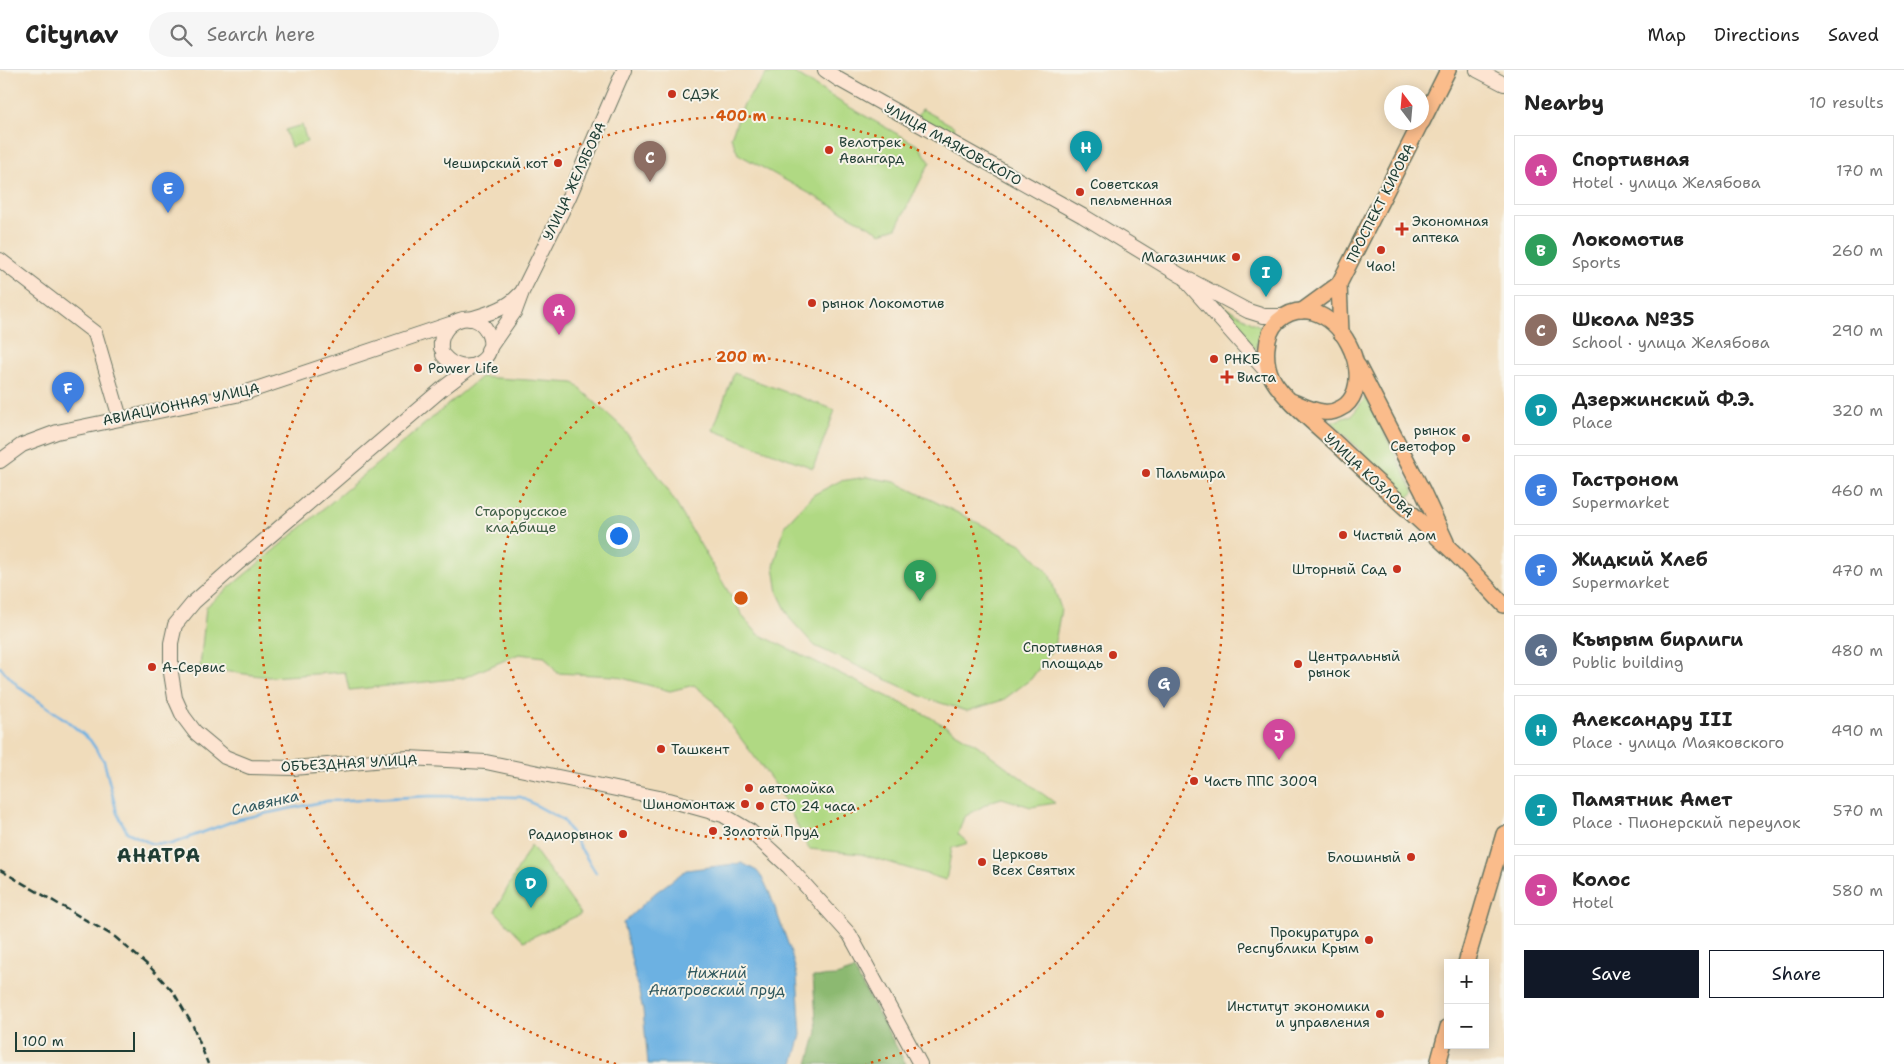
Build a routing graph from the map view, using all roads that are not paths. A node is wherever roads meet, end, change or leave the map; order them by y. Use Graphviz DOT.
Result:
graph roads {
  1 [pos="624,70"];
  2 [pos="825,70"];
  3 [pos="1448,70"];
  4 [pos="1477,70"];
  5 [pos="840,75"];
  6 [pos="1504,84"];
  7 [pos="1429,107"];
  8 [pos="1417,130"];
  9 [pos="0,260"];
  10 [pos="1180,275"];
  11 [pos="1339,284"];
  12 [pos="522,292"];
  13 [pos="1302,311"];
  14 [pos="1284,316"];
  15 [pos="470,319"];
  16 [pos="450,324"];
  17 [pos="1341,333"];
  18 [pos="419,335"];
  19 [pos="488,350"];
  20 [pos="442,352"];
  21 [pos="1356,362"];
  22 [pos="471,367"];
  23 [pos="1272,379"];
  24 [pos="442,389"];
  25 [pos="1291,401"];
  26 [pos="120,418"];
  27 [pos="0,460"];
  28 [pos="1423,492"];
  29 [pos="1405,509"];
  30 [pos="1449,548"];
  31 [pos="1504,605"];
  32 [pos="1504,834"];
  33 [pos="1467,959"];
  34 [pos="1444,1042"];
  35 [pos="920,1064"];
  36 [pos="1438,1064"];
  1 -- 12 [label="main road, УЛИЦА ЖЕЛЯБОВА"];
  2 -- 5 [label="main road, УЛИЦА МАЯКОВСКОГО"];
  3 -- 7 [label="main road, ПРОСПЕКТ КИРОВА"];
  4 -- 6 [label="main road"];
  5 -- 10 [label="main road, УЛИЦА МАЯКОВСКОГО"];
  8 -- 11 [label="main road, ПРОСПЕКТ КИРОВА"];
  9 -- 26 [label="main road"];
  10 -- 14 [label="main road"];
  10 -- 23 [label="main road"];
  11 -- 13 [label="main road, ПРОСПЕКТ КИРОВА"];
  11 -- 17 [label="main road, ПРОСПЕКТ КИРОВА"];
  12 -- 15 [label="main road"];
  12 -- 19 [label="main road, УЛИЦА ЖЕЛЯБОВА"];
  13 -- 14 [label="main road"];
  13 -- 17 [label="main road"];
  14 -- 23 [label="main road"];
  15 -- 16 [label="main road"];
  15 -- 19 [label="main road"];
  16 -- 18 [label="main road, АВИАЦИОННАЯ УЛИЦА"];
  16 -- 20 [label="main road"];
  17 -- 21 [label="main road"];
  18 -- 20 [label="main road"];
  18 -- 26 [label="main road, АВИАЦИОННАЯ УЛИЦА"];
  19 -- 22 [label="main road"];
  20 -- 22 [label="main road"];
  20 -- 24 [label="main road"];
  21 -- 25 [label="main road"];
  21 -- 28 [label="main road, УЛИЦА КОЗЛОВА"];
  22 -- 24 [label="main road, ОБЪЕЗДНАЯ УЛИЦА"];
  23 -- 25 [label="main road"];
  24 -- 35 [label="main road, ОБЪЕЗДНАЯ УЛИЦА"];
  25 -- 29 [label="main road, УЛИЦА КОЗЛОВА"];
  26 -- 27 [label="main road, АВИАЦИОННАЯ УЛИЦА"];
  28 -- 29 [label="main road"];
  28 -- 30 [label="main road, УЛИЦА КОЗЛОВА"];
  29 -- 30 [label="main road, УЛИЦА КОЗЛОВА"];
  30 -- 31 [label="main road, УЛИЦА КОЗЛОВА"];
  32 -- 33 [label="main road"];
  34 -- 36 [label="main road"];
}
